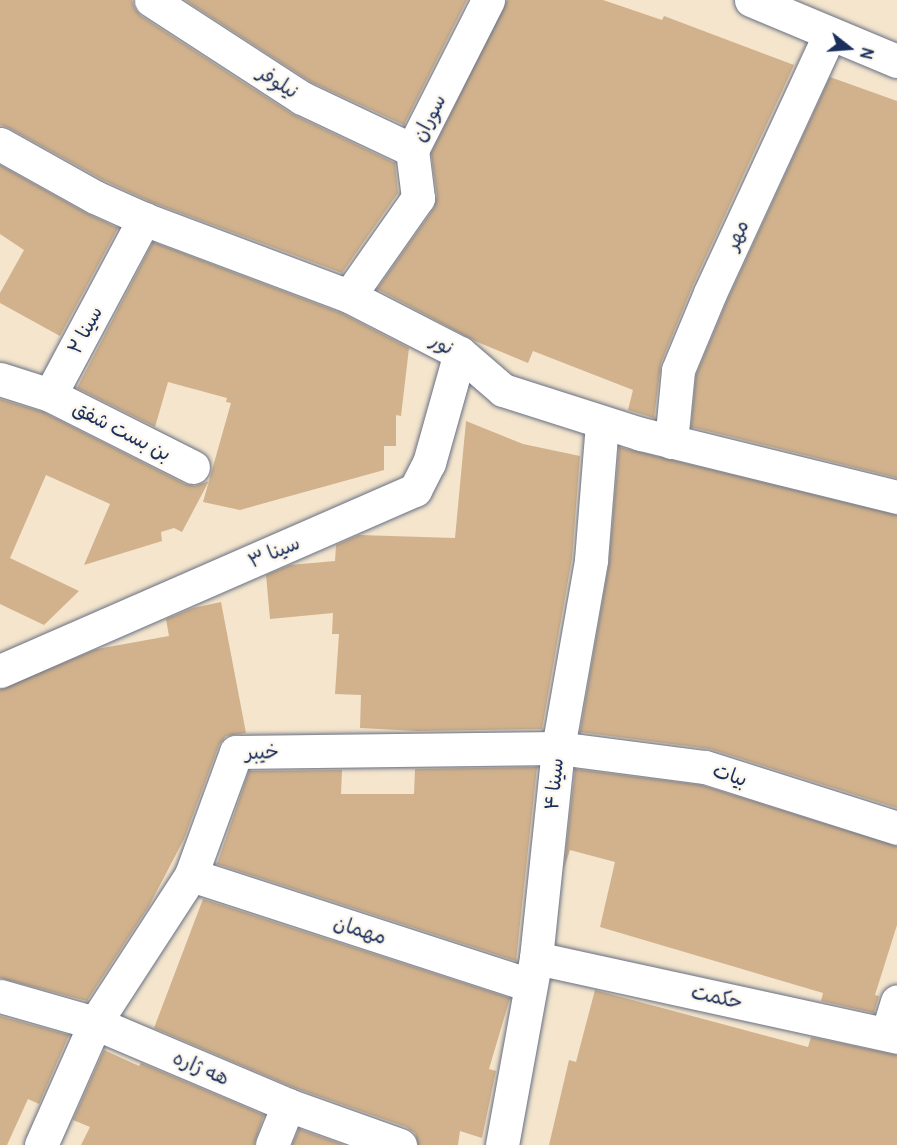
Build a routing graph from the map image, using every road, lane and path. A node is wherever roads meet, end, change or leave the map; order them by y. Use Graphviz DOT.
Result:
graph roads {
  1 [pos="151,0"];
  2 [pos="488,0"];
  3 [pos="751,0"];
  4 [pos="829,35"];
  5 [pos="897,61"];
  6 [pos="0,144"];
  7 [pos="412,150"];
  8 [pos="144,219"];
  9 [pos="349,296"];
  10 [pos="460,353"];
  11 [pos="0,379"];
  12 [pos="50,395"];
  13 [pos="602,422"];
  14 [pos="671,442"];
  15 [pos="193,467"];
  16 [pos="897,497"];
  17 [pos="0,670"];
  18 [pos="558,748"];
  19 [pos="897,828"];
  20 [pos="191,875"];
  21 [pos="533,972"];
  22 [pos="0,996"];
  23 [pos="897,1001"];
  24 [pos="95,1023"];
  25 [pos="892,1035"];
  26 [pos="288,1105"];
  27 [pos="41,1145"];
  28 [pos="272,1145"];
  29 [pos="400,1145"];
  30 [pos="502,1145"];
  1 -- 7 [label="street, نیلوفر"];
  2 -- 7 [label="street, سوران"];
  3 -- 4 [label="street"];
  4 -- 5 [label="street"];
  4 -- 14 [label="street, مهر"];
  6 -- 8 [label="street, نور"];
  7 -- 9 [label="street, سوران"];
  8 -- 9 [label="street, نور"];
  8 -- 12 [label="street, سینا ۲"];
  9 -- 10 [label="street, نور"];
  10 -- 13 [label="street, نور"];
  10 -- 17 [label="street, سینا ۳"];
  11 -- 12 [label="street"];
  12 -- 15 [label="street, بن بست شفق"];
  13 -- 14 [label="street, نور"];
  13 -- 18 [label="street, سینا ۴"];
  14 -- 16 [label="street, نور"];
  18 -- 19 [label="street, بیات"];
  18 -- 20 [label="street, خیبر"];
  18 -- 21 [label="street, سینا ۴"];
  20 -- 21 [label="street, مهمان"];
  20 -- 24 [label="street, خیبر"];
  21 -- 25 [label="street, حکمت"];
  21 -- 30 [label="street, سینا ۴"];
  22 -- 24 [label="street, هه ژاره"];
  23 -- 25 [label="street"];
  24 -- 26 [label="street, هه ژاره"];
  24 -- 27 [label="street, خیبر"];
  26 -- 28 [label="street"];
  26 -- 29 [label="street, هه ژاره"];
}
